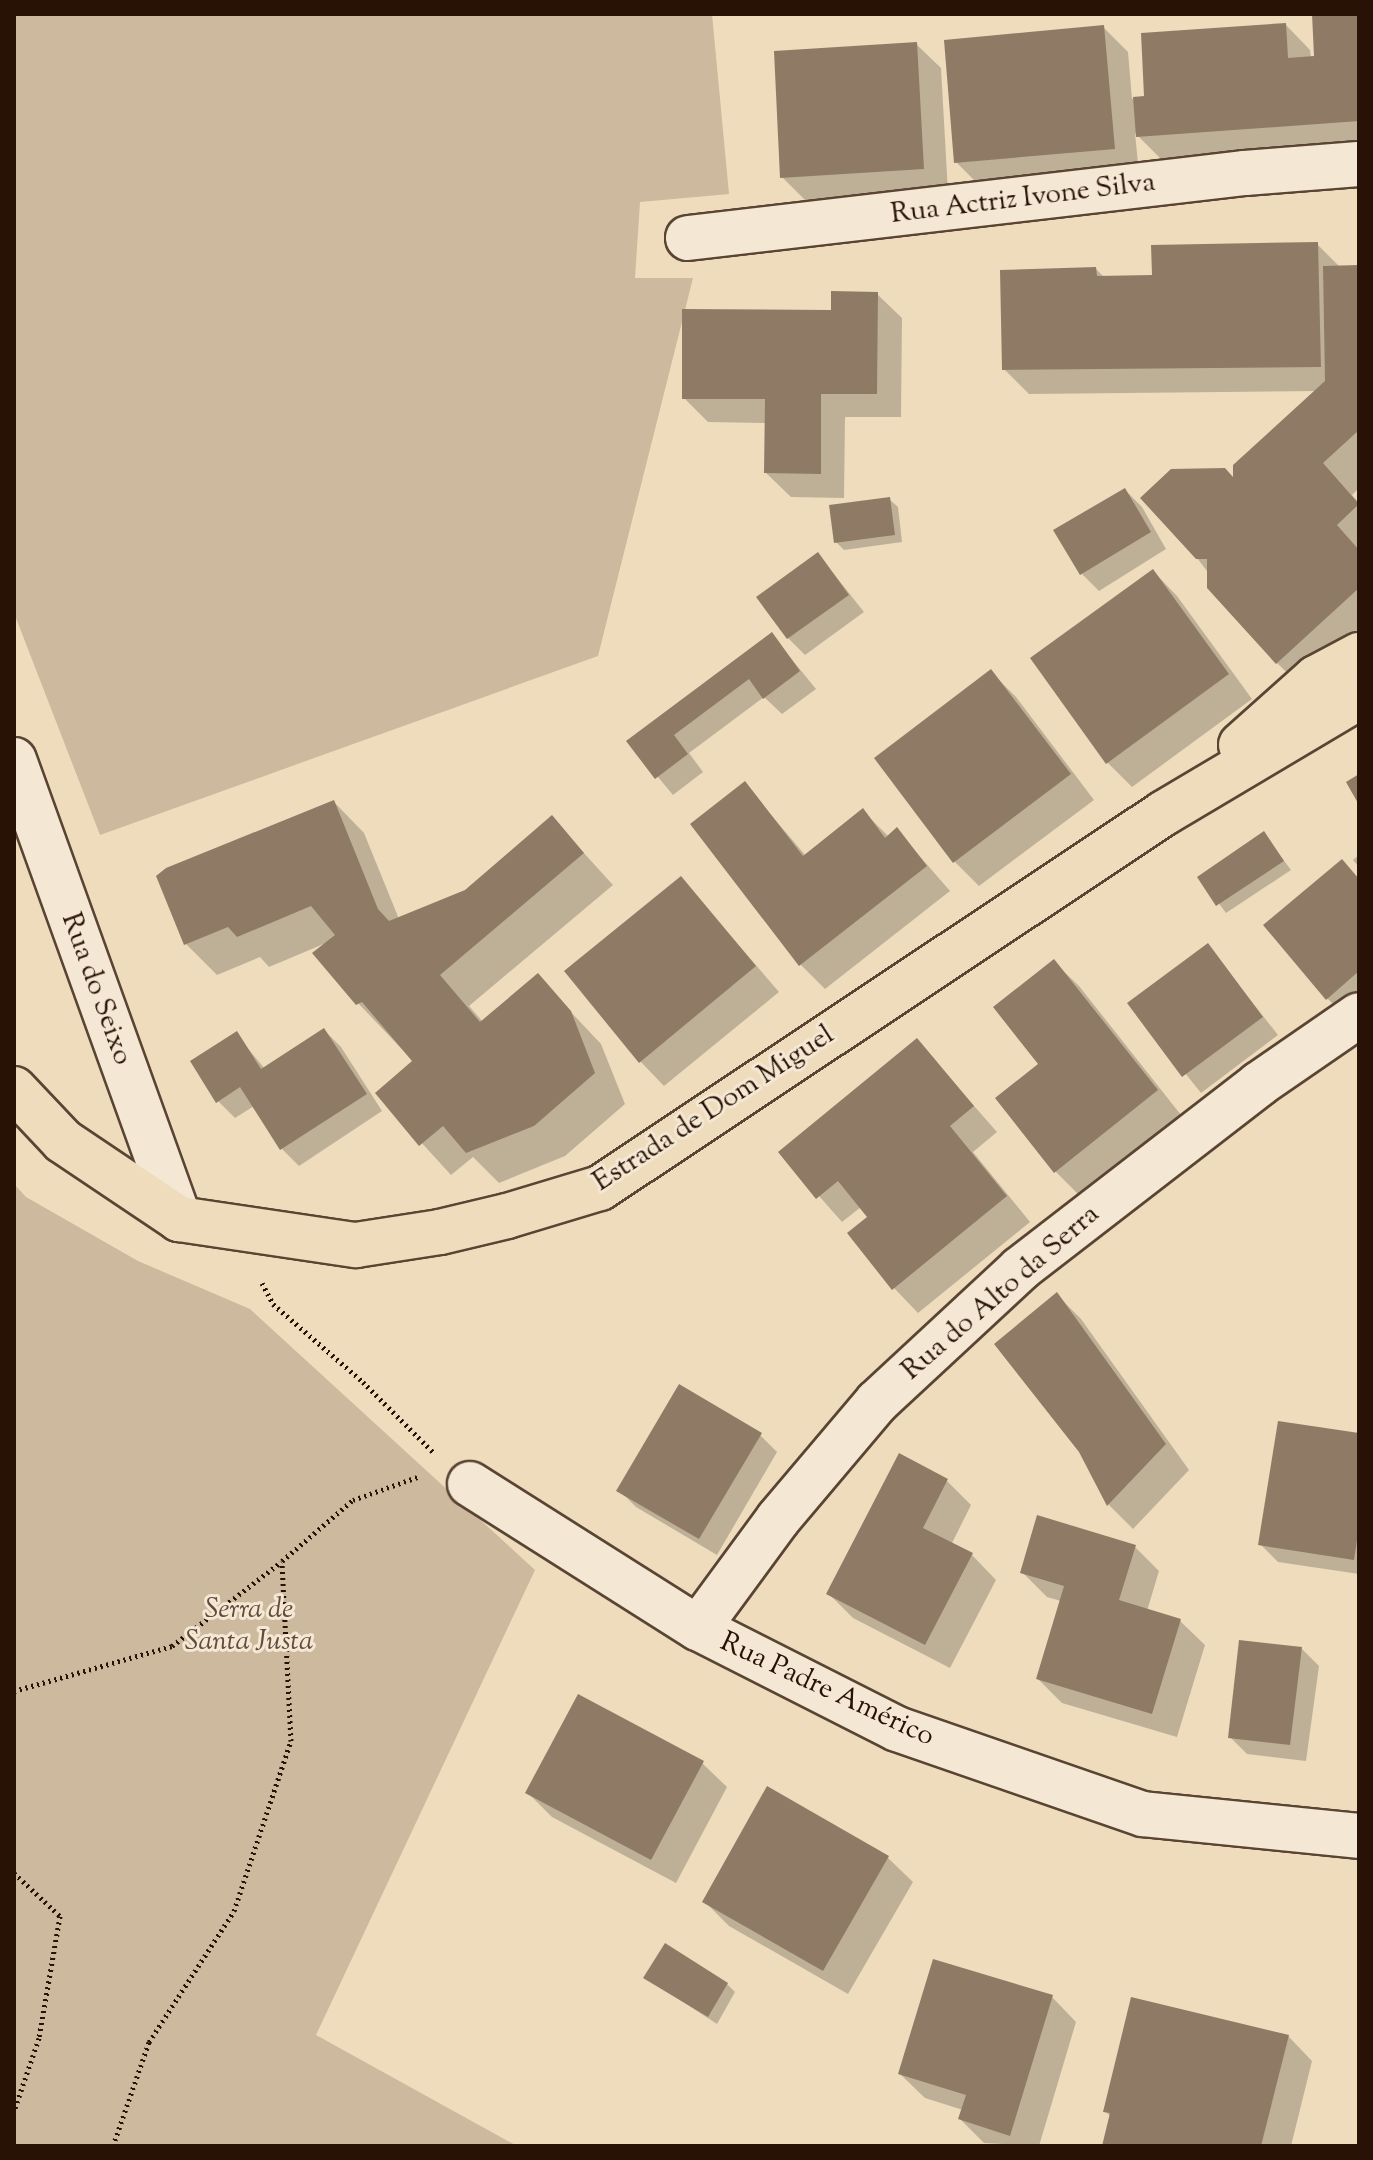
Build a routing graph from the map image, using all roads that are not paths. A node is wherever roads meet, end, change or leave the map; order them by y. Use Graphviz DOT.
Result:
graph roads {
  1 [pos="1359,164"];
  2 [pos="688,238"];
  3 [pos="1359,655"];
  4 [pos="1359,697"];
  5 [pos="14,760"];
  6 [pos="1164,813"];
  7 [pos="1359,1015"];
  8 [pos="14,1089"];
  9 [pos="179,1219"];
  10 [pos="470,1484"];
  11 [pos="698,1628"];
  12 [pos="1359,1836"];
  1 -- 2 [label="street, Rua Actriz Ivone Silva"];
  3 -- 6 [label="main road, Estrada de Dom Miguel"];
  4 -- 6 [label="main road, Estrada de Dom Miguel"];
  5 -- 9 [label="street, Rua do Seixo"];
  6 -- 9 [label="main road, Estrada de Dom Miguel"];
  7 -- 11 [label="street, Rua do Alto da Serra"];
  8 -- 9 [label="main road, Estrada de Dom Miguel"];
  10 -- 11 [label="street, Rua Padre Américo"];
  11 -- 12 [label="street, Rua Padre Américo"];
}
